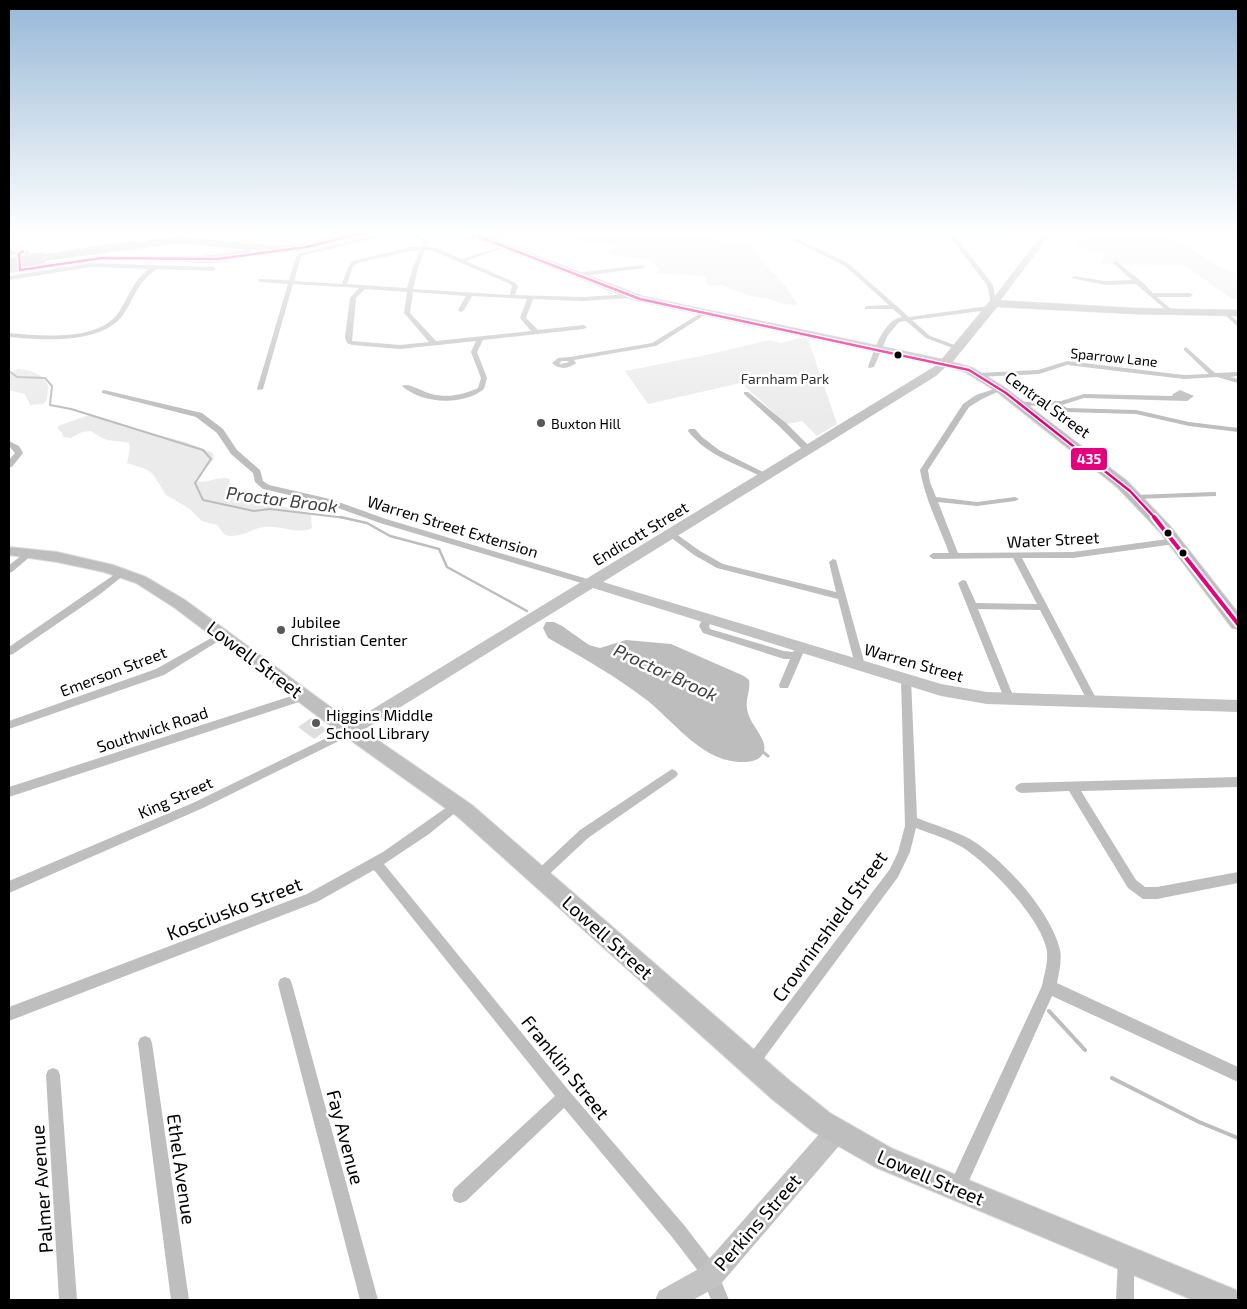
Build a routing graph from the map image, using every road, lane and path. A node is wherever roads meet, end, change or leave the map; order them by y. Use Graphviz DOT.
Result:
graph roads {
  1 [pos="130,294"];
  2 [pos="287,294"];
  3 [pos="357,294"];
  4 [pos="410,294"];
  5 [pos="470,294"];
  6 [pos="471,294"];
  7 [pos="513,294"];
  8 [pos="625,294"];
  9 [pos="879,294"];
  10 [pos="990,294"];
  11 [pos="999,294"];
  12 [pos="1153,295"];
  13 [pos="1190,295"];
  14 [pos="630,296"];
  15 [pos="512,297"];
  16 [pos="531,297"];
  17 [pos="991,305"];
  18 [pos="893,307"];
  19 [pos="867,308"];
  20 [pos="461,310"];
  21 [pos="1170,312"];
  22 [pos="704,313"];
  23 [pos="1226,313"];
  24 [pos="1238,313"];
  25 [pos="905,318"];
  26 [pos="1238,325"];
  27 [pos="584,327"];
  28 [pos="536,332"];
  29 [pos="9,336"];
  30 [pos="481,338"];
  31 [pos="836,342"];
  32 [pos="434,343"];
  33 [pos="1186,349"];
  34 [pos="957,350"];
  35 [pos="877,351"];
  36 [pos="570,359"];
  37 [pos="945,363"];
  38 [pos="871,367"];
  39 [pos="1238,374"];
  40 [pos="978,375"];
  41 [pos="1219,376"];
  42 [pos="1238,382"];
  43 [pos="405,386"];
  44 [pos="260,389"];
  45 [pos="1000,389"];
  46 [pos="104,392"];
  47 [pos="746,393"];
  48 [pos="1178,397"];
  49 [pos="1055,403"];
  50 [pos="1020,404"];
  51 [pos="1238,430"];
  52 [pos="692,431"];
  53 [pos="9,442"];
  54 [pos="808,450"];
  55 [pos="9,465"];
  56 [pos="767,476"];
  57 [pos="1213,494"];
  58 [pos="1136,497"];
  59 [pos="932,499"];
  60 [pos="1015,499"];
  61 [pos="672,534"];
  62 [pos="1175,541"];
  63 [pos="19,552"];
  64 [pos="933,556"];
  65 [pos="955,556"];
  66 [pos="1017,557"];
  67 [pos="833,562"];
  68 [pos="9,570"];
  69 [pos="121,573"];
  70 [pos="591,583"];
  71 [pos="963,583"];
  72 [pos="842,597"];
  73 [pos="972,606"];
  74 [pos="1044,607"];
  75 [pos="1238,624"];
  76 [pos="222,635"];
  77 [pos="9,652"];
  78 [pos="798,652"];
  79 [pos="860,665"];
  80 [pos="906,679"];
  81 [pos="784,685"];
  82 [pos="304,696"];
  83 [pos="1009,698"];
  84 [pos="1093,702"];
  85 [pos="1238,706"];
  86 [pos="9,724"];
  87 [pos="351,730"];
  88 [pos="672,774"];
  89 [pos="1238,782"];
  90 [pos="1072,787"];
  91 [pos="1021,788"];
  92 [pos="9,792"];
  93 [pos="457,805"];
  94 [pos="910,821"];
  95 [pos="375,862"];
  96 [pos="539,876"];
  97 [pos="1238,877"];
  98 [pos="9,887"];
  99 [pos="285,984"];
  100 [pos="1049,987"];
  101 [pos="9,1014"];
  102 [pos="146,1043"];
  103 [pos="751,1064"];
  104 [pos="53,1075"];
  105 [pos="1238,1075"];
  106 [pos="565,1097"];
  107 [pos="836,1132"];
  108 [pos="956,1188"];
  109 [pos="460,1196"];
  110 [pos="1126,1258"];
  111 [pos="710,1276"];
  112 [pos="68,1300"];
  113 [pos="180,1300"];
  114 [pos="369,1300"];
  115 [pos="668,1300"];
  116 [pos="720,1300"];
  117 [pos="1126,1300"];
  118 [pos="1226,1300"];
  1 -- 29 [label="street"];
  2 -- 44 [label="street"];
  3 -- 32 [label="street"];
  4 -- 32 [label="street"];
  5 -- 20 [label="street"];
  6 -- 15 [label="street"];
  7 -- 15 [label="street"];
  8 -- 14 [label="highway"];
  9 -- 18 [label="street"];
  10 -- 17 [label="street"];
  11 -- 17 [label="street"];
  12 -- 13 [label="street"];
  12 -- 21 [label="street"];
  14 -- 16 [label="street"];
  14 -- 22 [label="highway"];
  15 -- 16 [label="street"];
  16 -- 28 [label="street"];
  17 -- 21 [label="highway"];
  17 -- 25 [label="street"];
  17 -- 34 [label="highway"];
  18 -- 19 [label="street"];
  18 -- 25 [label="street"];
  21 -- 23 [label="highway"];
  22 -- 31 [label="highway"];
  22 -- 36 [label="street"];
  23 -- 24 [label="highway"];
  23 -- 26 [label="street"];
  25 -- 34 [label="street"];
  25 -- 35 [label="street"];
  27 -- 28 [label="street"];
  28 -- 30 [label="street"];
  30 -- 32 [label="street"];
  30 -- 43 [label="street"];
  31 -- 35 [label="highway"];
  33 -- 41 [label="street"];
  34 -- 37 [label="highway"];
  34 -- 40 [label="main road"];
  35 -- 37 [label="highway"];
  35 -- 38 [label="street"];
  37 -- 40 [label="main road, Central Street"];
  37 -- 54 [label="street, Endicott Street"];
  39 -- 41 [label="street"];
  40 -- 41 [label="street, Sparrow Lane"];
  40 -- 45 [label="main road, Central Street"];
  41 -- 42 [label="street"];
  45 -- 50 [label="main road, Central Street"];
  45 -- 59 [label="street"];
  46 -- 70 [label="street, Warren Street Extension"];
  47 -- 54 [label="street"];
  48 -- 49 [label="street"];
  49 -- 50 [label="street"];
  49 -- 51 [label="street"];
  50 -- 58 [label="main road, Central Street"];
  52 -- 56 [label="street"];
  53 -- 55 [label="street"];
  54 -- 56 [label="street, Endicott Street"];
  56 -- 61 [label="street, Endicott Street"];
  57 -- 58 [label="street"];
  58 -- 62 [label="main road, Central Street"];
  59 -- 60 [label="street"];
  59 -- 65 [label="street"];
  61 -- 70 [label="street, Endicott Street"];
  61 -- 72 [label="street"];
  62 -- 66 [label="street, Water Street"];
  62 -- 75 [label="main road, Central Street"];
  63 -- 68 [label="street"];
  63 -- 69 [label="main road, Lowell Street"];
  64 -- 65 [label="street, Water Street"];
  65 -- 66 [label="street, Water Street"];
  66 -- 74 [label="street"];
  67 -- 72 [label="street"];
  69 -- 76 [label="main road, Lowell Street"];
  69 -- 77 [label="street"];
  70 -- 78 [label="street, Warren Street"];
  70 -- 87 [label="street, Endicott Street"];
  71 -- 73 [label="street"];
  72 -- 79 [label="street"];
  73 -- 74 [label="street"];
  73 -- 83 [label="street"];
  74 -- 84 [label="street"];
  76 -- 82 [label="main road, Lowell Street"];
  76 -- 86 [label="street, Emerson Street"];
  78 -- 79 [label="street, Warren Street"];
  78 -- 81 [label="street"];
  79 -- 80 [label="street, Warren Street"];
  80 -- 83 [label="street, Warren Street"];
  80 -- 94 [label="street, Crowninshield Street"];
  82 -- 87 [label="main road, Lowell Street"];
  82 -- 92 [label="street, Southwick Road"];
  83 -- 84 [label="street, Warren Street"];
  84 -- 85 [label="street, Warren Street"];
  87 -- 93 [label="main road, Lowell Street"];
  87 -- 98 [label="street, King Street"];
  88 -- 96 [label="street"];
  89 -- 90 [label="street"];
  90 -- 91 [label="street"];
  90 -- 97 [label="street"];
  93 -- 95 [label="street, Kosciusko Street"];
  93 -- 96 [label="main road, Lowell Street"];
  94 -- 100 [label="street"];
  94 -- 103 [label="street, Crowninshield Street"];
  95 -- 101 [label="street, Kosciusko Street"];
  95 -- 106 [label="street, Franklin Street"];
  96 -- 103 [label="main road, Lowell Street"];
  99 -- 114 [label="street, Fay Avenue"];
  100 -- 105 [label="street"];
  100 -- 108 [label="street"];
  102 -- 113 [label="street, Ethel Avenue"];
  103 -- 107 [label="main road, Lowell Street"];
  104 -- 112 [label="street, Palmer Avenue"];
  106 -- 109 [label="street"];
  106 -- 111 [label="street, Franklin Street"];
  107 -- 108 [label="main road, Lowell Street"];
  107 -- 111 [label="street, Perkins Street"];
  108 -- 110 [label="main road, Lowell Street"];
  110 -- 117 [label="street"];
  110 -- 118 [label="main road, Lowell Street"];
  111 -- 115 [label="street, Perkins Street"];
  111 -- 116 [label="street, Franklin Street"];
}
